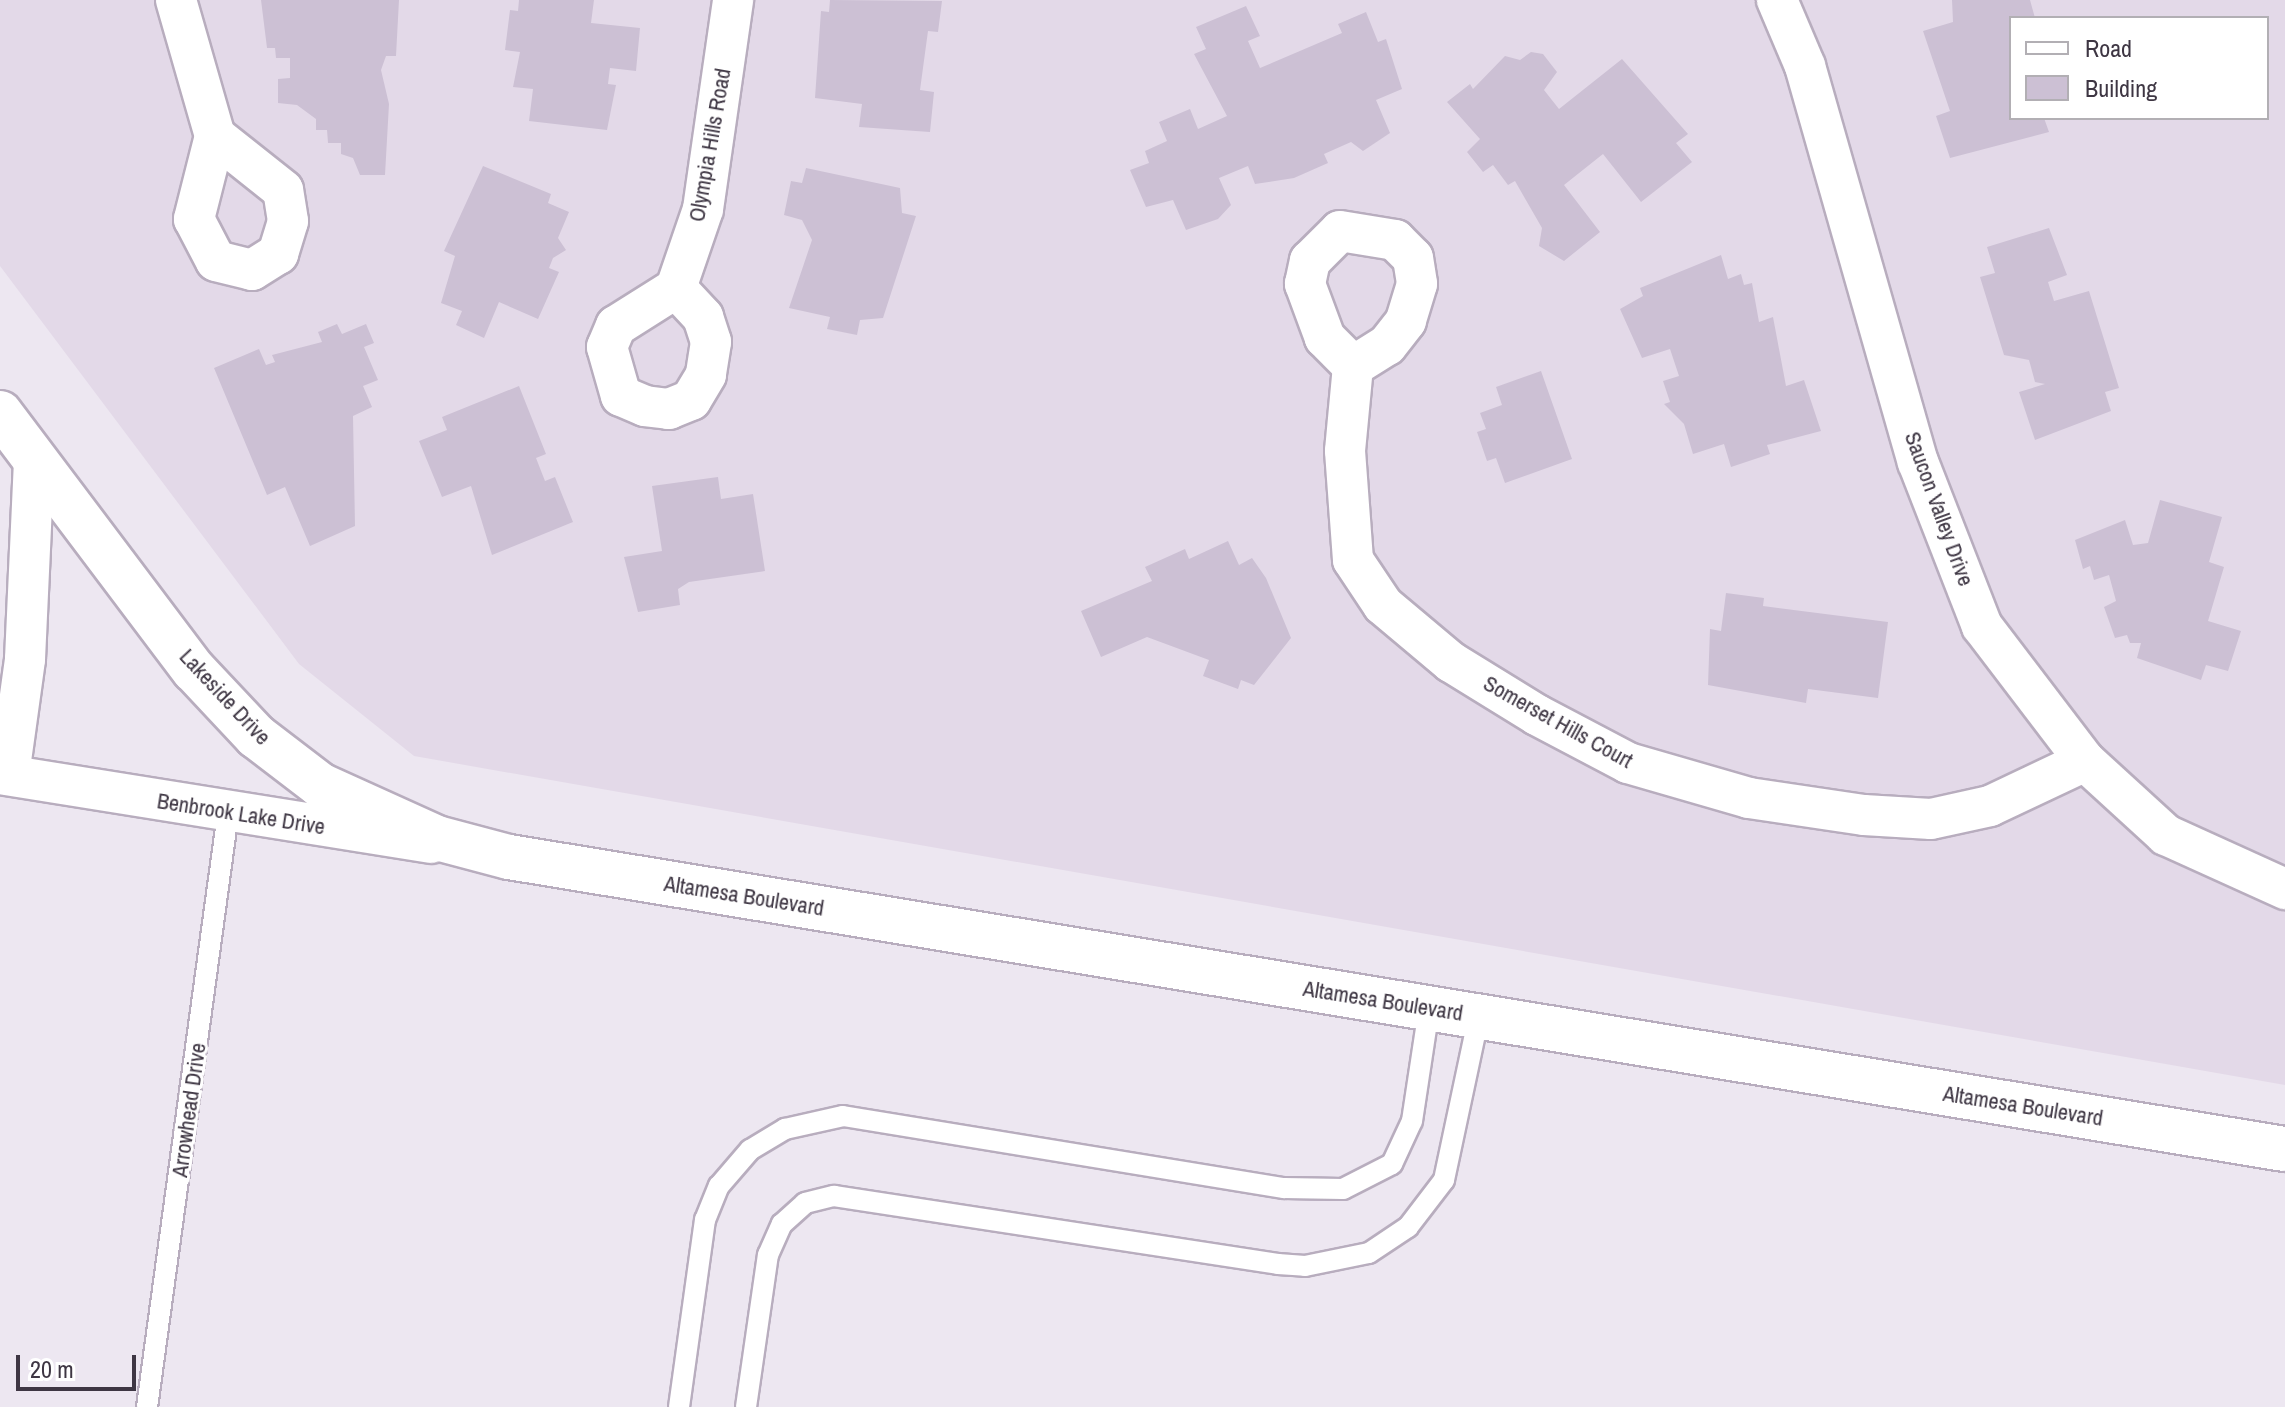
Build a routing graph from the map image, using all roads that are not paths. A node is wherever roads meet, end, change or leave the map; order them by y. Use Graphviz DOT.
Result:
graph roads {
  1 [pos="176,0"];
  2 [pos="733,0"];
  3 [pos="1777,0"];
  4 [pos="215,136"];
  5 [pos="676,288"];
  6 [pos="1353,366"];
  7 [pos="0,413"];
  8 [pos="34,459"];
  9 [pos="2085,761"];
  10 [pos="5,775"];
  11 [pos="228,813"];
  12 [pos="482,850"];
  13 [pos="2285,889"];
  14 [pos="1429,1008"];
  15 [pos="1479,1016"];
  16 [pos="2285,1149"];
  17 [pos="147,1407"];
  18 [pos="679,1407"];
  19 [pos="746,1407"];
  1 -- 4 [label="street"];
  2 -- 5 [label="street, Olympia Hills Road"];
  3 -- 9 [label="street, Saucon Valley Drive"];
  6 -- 9 [label="street, Somerset Hills Court"];
  7 -- 8 [label="street, Lakeside Drive"];
  8 -- 10 [label="street"];
  8 -- 12 [label="street, Lakeside Drive"];
  9 -- 13 [label="street, Saucon Valley Drive"];
  10 -- 11 [label="street, Benbrook Lake Drive"];
  11 -- 12 [label="street, Benbrook Lake Drive"];
  11 -- 17 [label="lane, Arrowhead Drive"];
  12 -- 14 [label="street, Altamesa Boulevard"];
  14 -- 15 [label="street, Altamesa Boulevard"];
  14 -- 18 [label="lane"];
  15 -- 16 [label="street, Altamesa Boulevard"];
  15 -- 19 [label="lane"];
}
